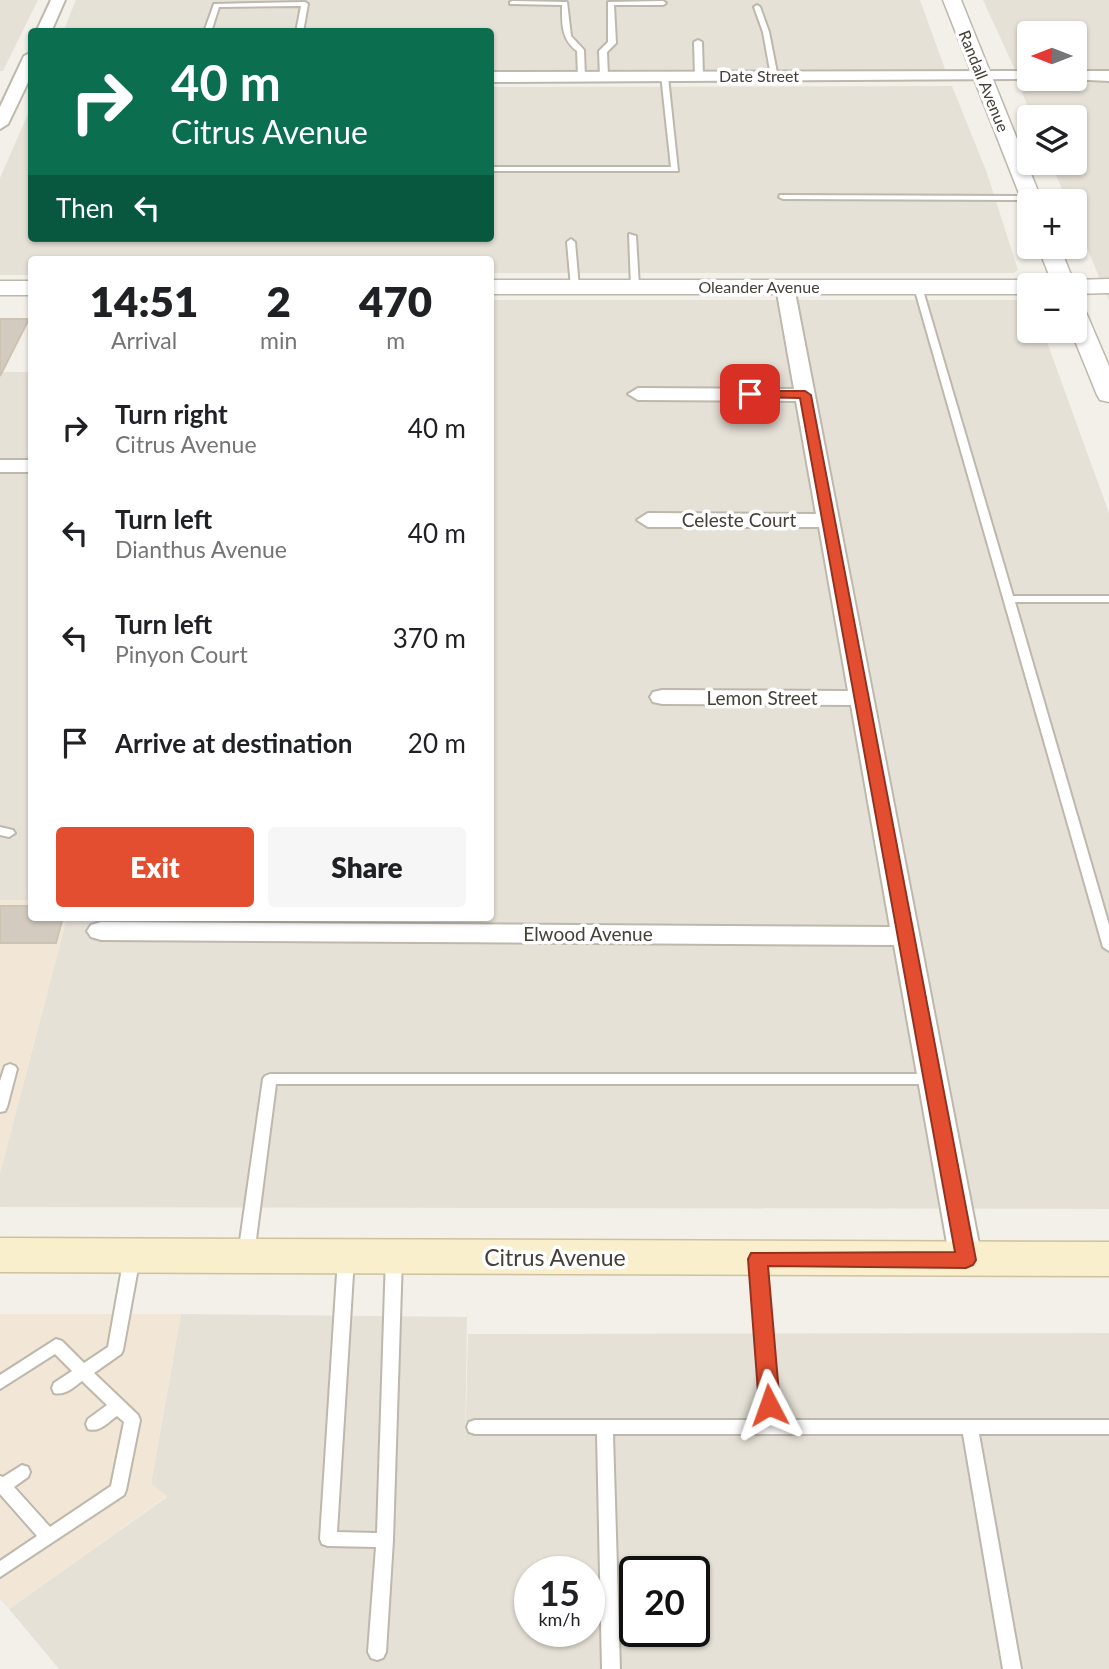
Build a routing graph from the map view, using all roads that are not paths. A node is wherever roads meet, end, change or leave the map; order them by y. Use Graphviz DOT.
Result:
graph roads {
  1 [pos="58,0"];
  2 [pos="952,0"];
  3 [pos="512,3"];
  4 [pos="663,3"];
  5 [pos="757,7"];
  6 [pos="45,28"];
  7 [pos="208,28"];
  8 [pos="300,28"];
  9 [pos="698,42"];
  10 [pos="582,76"];
  11 [pos="604,76"];
  12 [pos="699,76"];
  13 [pos="775,76"];
  14 [pos="982,76"];
  15 [pos="1017,76"];
  16 [pos="1087,76"];
  17 [pos="1109,76"];
  18 [pos="494,77"];
  19 [pos="664,77"];
  20 [pos="2,78"];
  21 [pos="26,78"];
  22 [pos="0,124"];
  23 [pos="494,169"];
  24 [pos="1027,189"];
  25 [pos="783,197"];
  26 [pos="1017,200"];
  27 [pos="632,236"];
  28 [pos="571,242"];
  29 [pos="1087,286"];
  30 [pos="1109,286"];
  31 [pos="494,287"];
  32 [pos="575,287"];
  33 [pos="635,287"];
  34 [pos="785,287"];
  35 [pos="918,287"];
  36 [pos="1017,287"];
  37 [pos="0,288"];
  38 [pos="28,288"];
  39 [pos="1087,342"];
  40 [pos="638,394"];
  41 [pos="805,395"];
  42 [pos="1109,395"];
  43 [pos="0,466"];
  44 [pos="28,466"];
  45 [pos="648,520"];
  46 [pos="830,521"];
  47 [pos="1009,599"];
  48 [pos="1109,599"];
  49 [pos="662,697"];
  50 [pos="861,698"];
  51 [pos="270,925"];
  52 [pos="101,931"];
  53 [pos="906,936"];
  54 [pos="1109,947"];
  55 [pos="10,1069"];
  56 [pos="933,1079"];
  57 [pos="0,1107"];
  58 [pos="0,1255"];
  59 [pos="132,1255"];
  60 [pos="246,1256"];
  61 [pos="346,1256"];
  62 [pos="394,1257"];
  63 [pos="758,1259"];
  64 [pos="1109,1259"];
  65 [pos="966,1260"];
  66 [pos="83,1372"];
  67 [pos="0,1383"];
  68 [pos="60,1388"];
  69 [pos="118,1406"];
  70 [pos="94,1424"];
  71 [pos="475,1427"];
  72 [pos="1109,1427"];
  73 [pos="605,1428"];
  74 [pos="771,1428"];
  75 [pos="970,1428"];
  76 [pos="22,1472"];
  77 [pos="1,1484"];
  78 [pos="49,1537"];
  79 [pos="385,1540"];
  80 [pos="0,1570"];
  81 [pos="377,1652"];
  82 [pos="611,1669"];
  83 [pos="1013,1669"];
  1 -- 6 [label="street"];
  2 -- 14 [label="street, Randall Avenue"];
  3 -- 10 [label="lane"];
  4 -- 11 [label="lane"];
  5 -- 13 [label="lane"];
  7 -- 8 [label="lane"];
  9 -- 12 [label="lane"];
  10 -- 11 [label="street, Date Street"];
  10 -- 18 [label="street, Date Street"];
  11 -- 19 [label="street, Date Street"];
  12 -- 13 [label="street, Date Street"];
  12 -- 19 [label="street, Date Street"];
  13 -- 14 [label="street, Date Street"];
  14 -- 15 [label="street, Date Street"];
  14 -- 24 [label="street, Randall Avenue"];
  16 -- 17 [label="street"];
  19 -- 23 [label="lane"];
  20 -- 21 [label="street"];
  21 -- 22 [label="street"];
  25 -- 26 [label="lane"];
  27 -- 33 [label="lane"];
  28 -- 32 [label="lane"];
  29 -- 30 [label="street"];
  31 -- 32 [label="street, Oleander Avenue"];
  32 -- 33 [label="street, Oleander Avenue"];
  33 -- 34 [label="street, Oleander Avenue"];
  34 -- 35 [label="street, Oleander Avenue"];
  34 -- 41 [label="street"];
  35 -- 36 [label="street, Oleander Avenue"];
  35 -- 47 [label="lane"];
  37 -- 38 [label="street"];
  39 -- 42 [label="street"];
  40 -- 41 [label="street"];
  41 -- 46 [label="street"];
  43 -- 44 [label="street"];
  45 -- 46 [label="street, Celeste Court"];
  46 -- 50 [label="street"];
  47 -- 48 [label="lane"];
  47 -- 54 [label="lane"];
  49 -- 50 [label="street, Lemon Street"];
  50 -- 53 [label="street"];
  51 -- 52 [label="street, Elwood Avenue"];
  51 -- 53 [label="street, Elwood Avenue"];
  53 -- 56 [label="street"];
  55 -- 57 [label="lane"];
  56 -- 60 [label="lane"];
  56 -- 65 [label="street"];
  58 -- 59 [label="main road, Citrus Avenue"];
  59 -- 60 [label="main road, Citrus Avenue"];
  59 -- 66 [label="lane"];
  60 -- 61 [label="main road, Citrus Avenue"];
  61 -- 62 [label="main road, Citrus Avenue"];
  61 -- 79 [label="lane"];
  62 -- 63 [label="main road, Citrus Avenue"];
  62 -- 79 [label="lane"];
  63 -- 65 [label="main road, Citrus Avenue"];
  63 -- 74 [label="lane"];
  64 -- 65 [label="main road, Citrus Avenue"];
  66 -- 67 [label="lane"];
  66 -- 68 [label="lane"];
  66 -- 69 [label="lane"];
  69 -- 70 [label="lane"];
  69 -- 78 [label="lane"];
  71 -- 73 [label="lane"];
  72 -- 75 [label="lane"];
  73 -- 74 [label="lane"];
  73 -- 82 [label="lane"];
  74 -- 75 [label="lane"];
  75 -- 83 [label="lane"];
  76 -- 77 [label="lane"];
  77 -- 78 [label="lane"];
  78 -- 80 [label="lane"];
  79 -- 81 [label="lane"];
}
